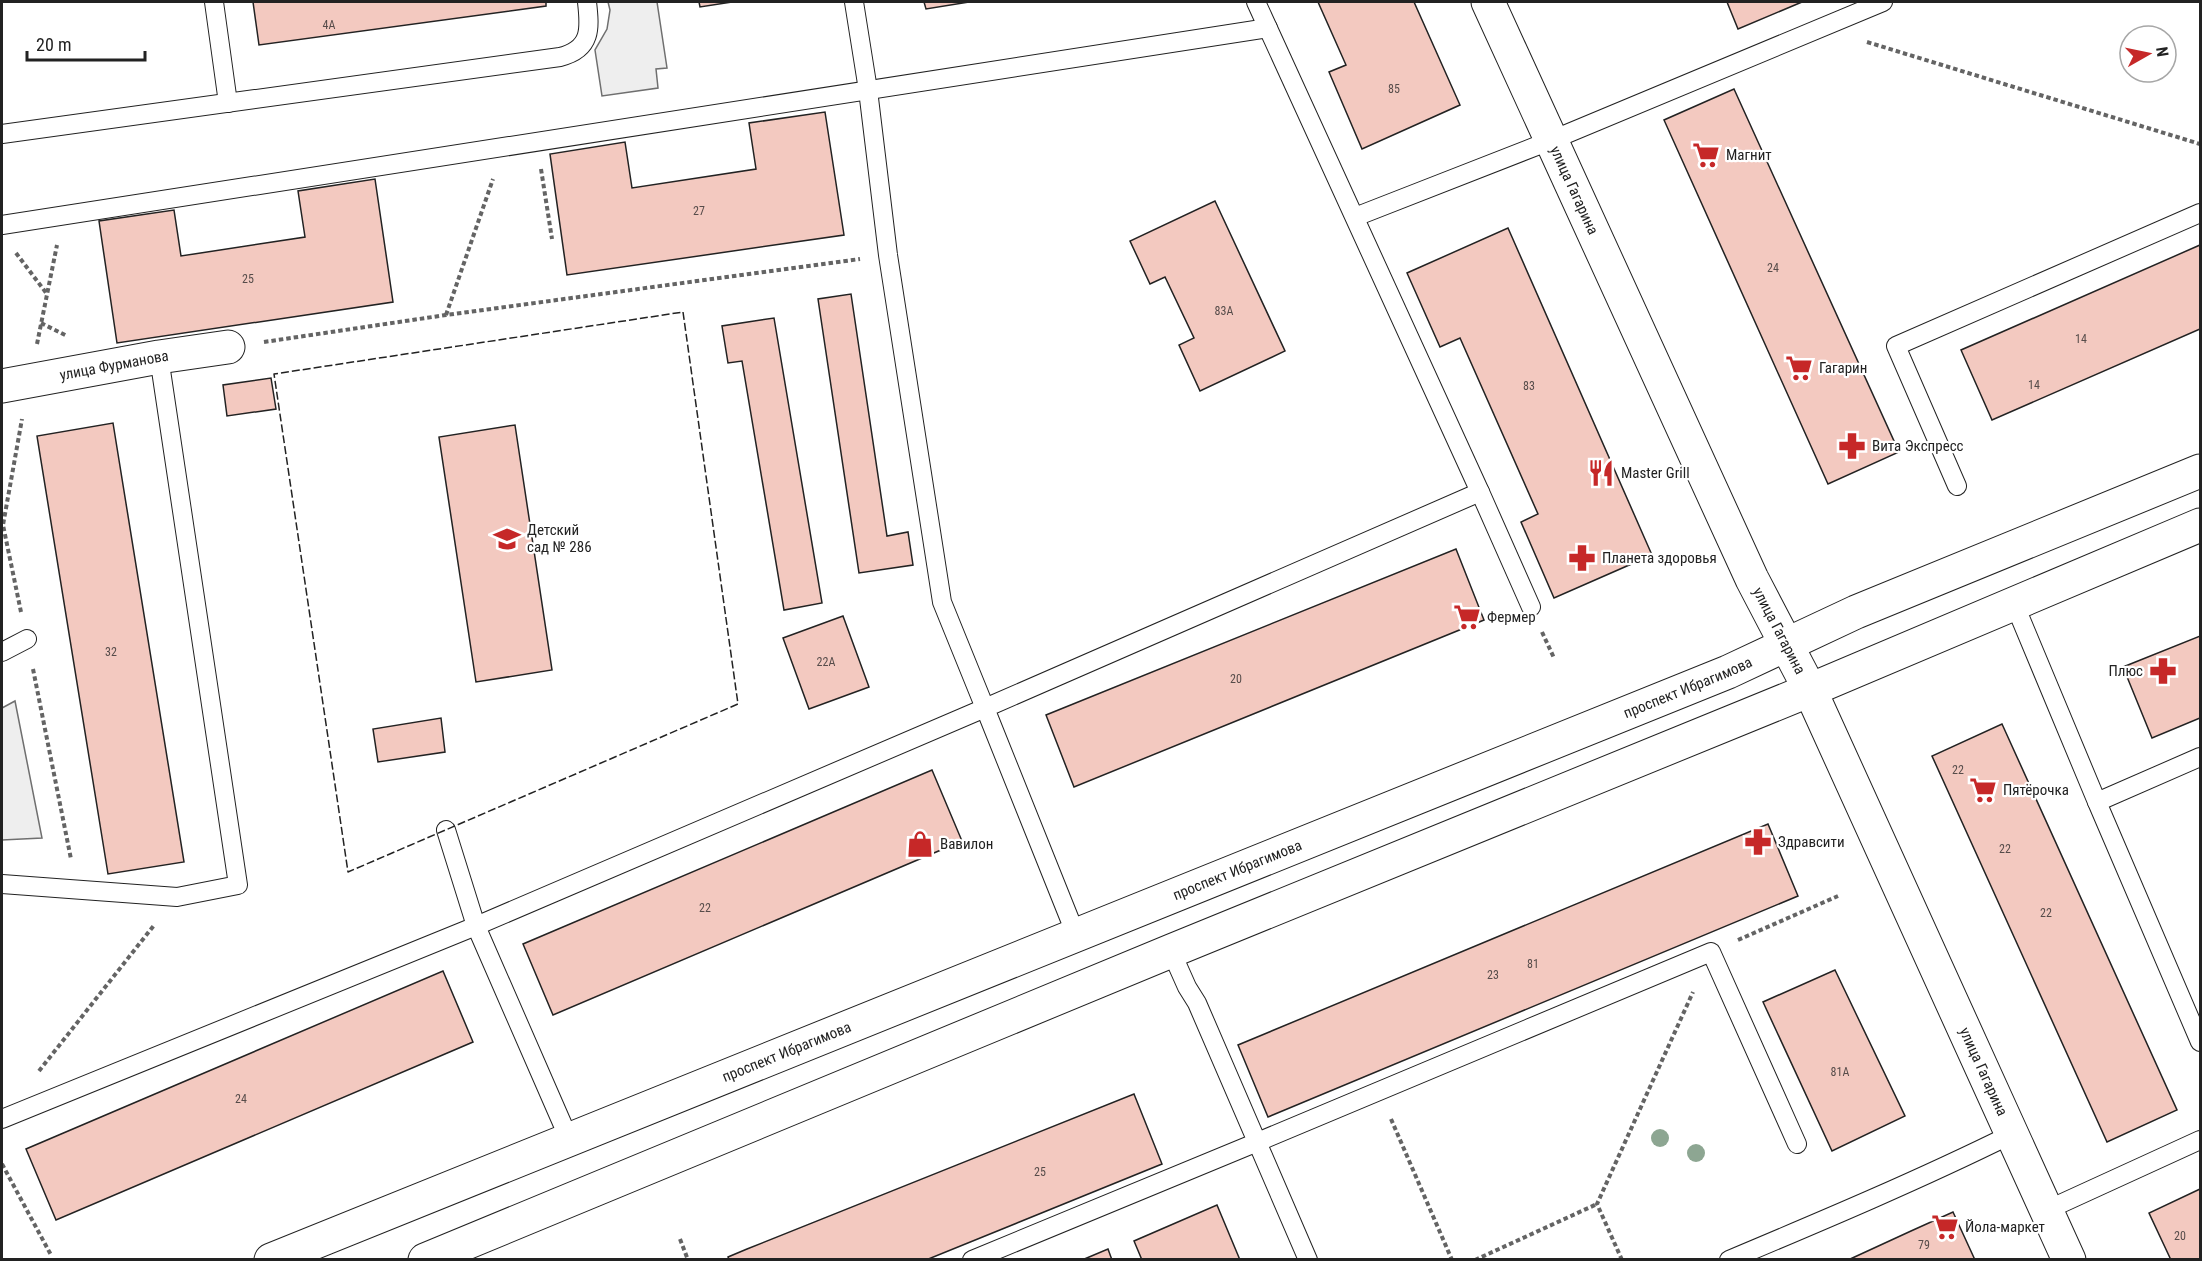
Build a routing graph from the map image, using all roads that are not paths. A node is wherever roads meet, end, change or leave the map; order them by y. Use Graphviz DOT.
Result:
graph roads {
  1 [pos="214,2"];
  2 [pos="586,2"];
  3 [pos="854,2"];
  4 [pos="1256,2"];
  5 [pos="1488,2"];
  6 [pos="1884,2"];
  7 [pos="1268,28"];
  8 [pos="868,90"];
  9 [pos="228,103"];
  10 [pos="2,134"];
  11 [pos="1552,140"];
  12 [pos="2200,213"];
  13 [pos="1355,217"];
  14 [pos="2,225"];
  15 [pos="228,347"];
  16 [pos="159,357"];
  17 [pos="15,383"];
  18 [pos="2200,471"];
  19 [pos="1957,486"];
  20 [pos="1480,492"];
  21 [pos="2200,525"];
  22 [pos="2014,603"];
  23 [pos="1531,607"];
  24 [pos="27,639"];
  25 [pos="1788,644"];
  26 [pos="2,652"];
  27 [pos="1810,690"];
  28 [pos="985,708"];
  29 [pos="2200,757"];
  30 [pos="2097,802"];
  31 [pos="446,830"];
  32 [pos="2,884"];
  33 [pos="476,926"];
  34 [pos="1076,935"];
  35 [pos="1171,951"];
  36 [pos="2200,1042"];
  37 [pos="2,1119"];
  38 [pos="2012,1134"];
  39 [pos="569,1139"];
  40 [pos="2200,1140"];
  41 [pos="1258,1143"];
  42 [pos="1797,1144"];
  43 [pos="2047,1210"];
  44 [pos="271,1260"];
  45 [pos="425,1260"];
  46 [pos="972,1260"];
  47 [pos="1308,1260"];
  48 [pos="1729,1260"];
  49 [pos="2069,1260"];
  1 -- 9 [label="lane"];
  2 -- 9 [label="lane"];
  3 -- 8 [label="lane"];
  4 -- 7 [label="lane"];
  5 -- 11 [label="main road, улица Гагарина"];
  6 -- 11 [label="lane"];
  7 -- 8 [label="lane"];
  7 -- 13 [label="lane"];
  8 -- 14 [label="lane"];
  8 -- 28 [label="lane"];
  9 -- 10 [label="lane"];
  11 -- 13 [label="lane"];
  11 -- 25 [label="main road, улица Гагарина"];
  12 -- 19 [label="lane"];
  13 -- 20 [label="lane"];
  15 -- 16 [label="main road, улица Фурманова"];
  16 -- 17 [label="main road, улица Фурманова"];
  16 -- 32 [label="lane"];
  18 -- 25 [label="main road, проспект Ибрагимова"];
  20 -- 23 [label="lane"];
  20 -- 28 [label="lane"];
  21 -- 22 [label="main road"];
  22 -- 27 [label="main road"];
  22 -- 30 [label="lane"];
  24 -- 26 [label="lane"];
  25 -- 27 [label="main road, улица Гагарина"];
  25 -- 34 [label="main road, проспект Ибрагимова"];
  27 -- 35 [label="main road"];
  27 -- 38 [label="main road, улица Гагарина"];
  28 -- 33 [label="lane"];
  28 -- 34 [label="lane"];
  29 -- 30 [label="lane"];
  30 -- 36 [label="lane"];
  31 -- 33 [label="lane"];
  33 -- 37 [label="lane"];
  33 -- 39 [label="lane"];
  34 -- 39 [label="main road, проспект Ибрагимова"];
  35 -- 41 [label="lane"];
  35 -- 45 [label="main road"];
  38 -- 43 [label="main road, улица Гагарина"];
  38 -- 48 [label="lane"];
  39 -- 44 [label="main road, проспект Ибрагимова"];
  40 -- 43 [label="lane"];
  41 -- 42 [label="lane"];
  41 -- 46 [label="lane"];
  41 -- 47 [label="lane"];
  43 -- 49 [label="main road, улица Гагарина"];
}
